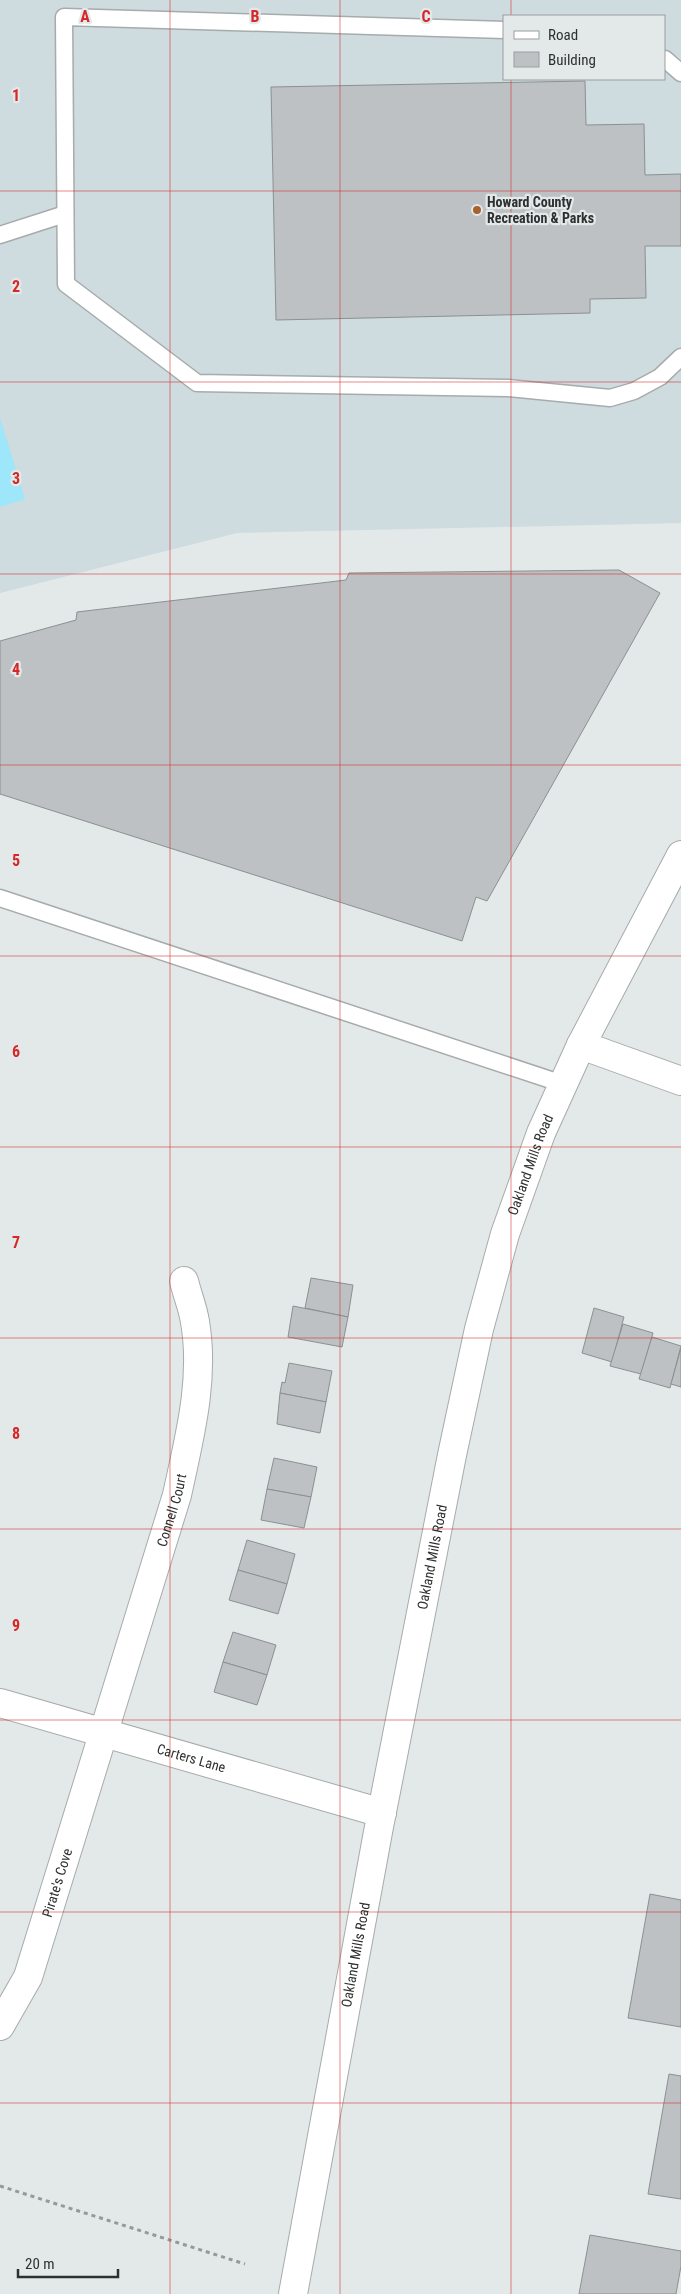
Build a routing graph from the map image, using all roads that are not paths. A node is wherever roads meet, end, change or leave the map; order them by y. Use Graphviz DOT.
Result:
graph roads {
  1 [pos="503,30"];
  2 [pos="666,60"];
  3 [pos="681,73"];
  4 [pos="65,214"];
  5 [pos="0,235"];
  6 [pos="681,357"];
  7 [pos="681,855"];
  8 [pos="0,898"];
  9 [pos="581,1045"];
  10 [pos="681,1082"];
  11 [pos="563,1084"];
  12 [pos="184,1281"];
  13 [pos="0,1703"];
  14 [pos="102,1734"];
  15 [pos="382,1813"];
  16 [pos="0,2026"];
  17 [pos="293,2294"];
  1 -- 4 [label="lane"];
  2 -- 3 [label="lane"];
  4 -- 5 [label="lane"];
  4 -- 6 [label="lane"];
  7 -- 9 [label="street, Oakland Mills Road"];
  8 -- 11 [label="lane"];
  9 -- 10 [label="street"];
  9 -- 11 [label="street, Oakland Mills Road"];
  11 -- 15 [label="street, Oakland Mills Road"];
  12 -- 14 [label="street, Connell Court"];
  13 -- 14 [label="street, Carters Lane"];
  14 -- 15 [label="street, Carters Lane"];
  14 -- 16 [label="street, Pirate's Cove"];
  15 -- 17 [label="street, Oakland Mills Road"];
}
